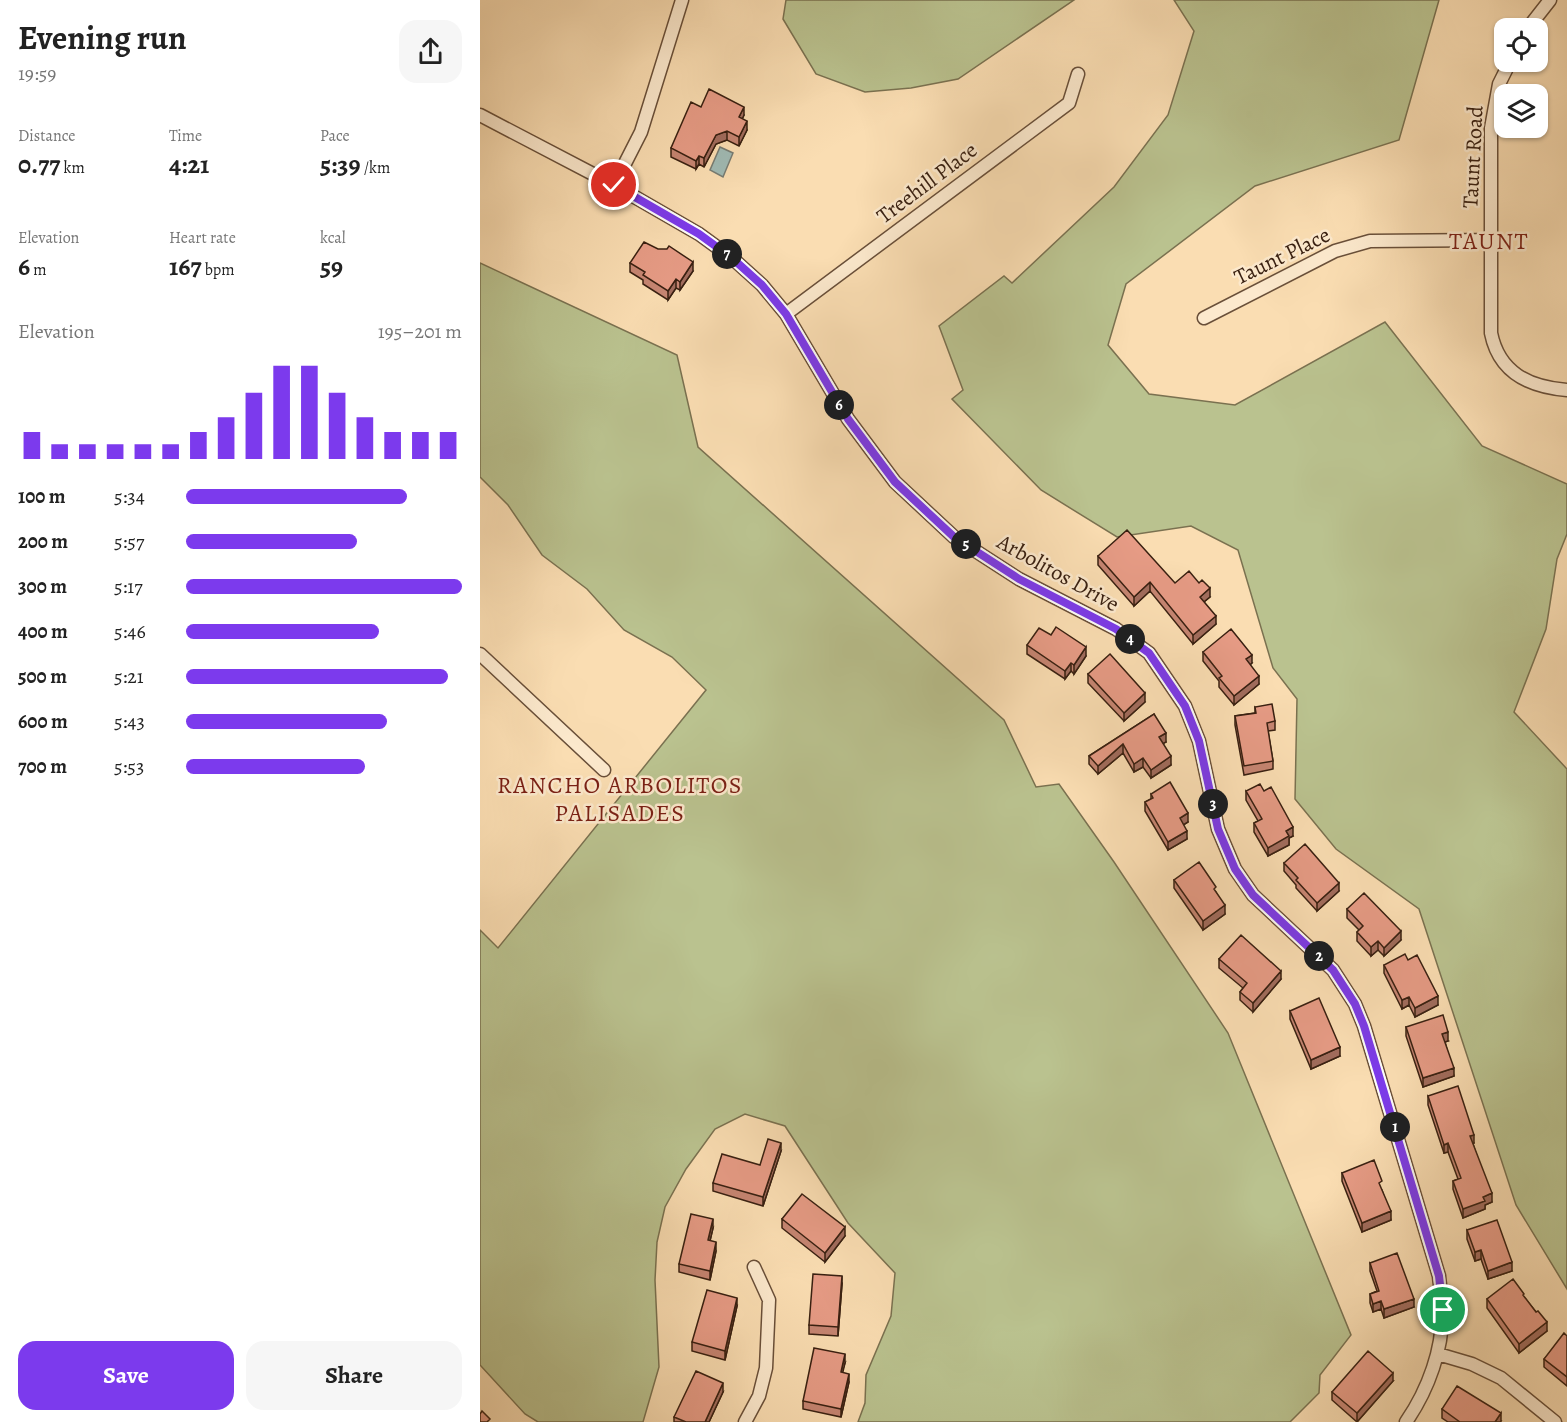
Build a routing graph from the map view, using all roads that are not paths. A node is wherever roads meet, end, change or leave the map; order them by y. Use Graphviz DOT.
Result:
graph roads {
  1 [pos="682,0"];
  2 [pos="1550,0"];
  3 [pos="1536,18"];
  4 [pos="1505,72"];
  5 [pos="1078,74"];
  6 [pos="480,115"];
  7 [pos="614,185"];
  8 [pos="1490,240"];
  9 [pos="786,314"];
  10 [pos="1204,318"];
  11 [pos="1567,390"];
  12 [pos="480,654"];
  13 [pos="604,770"];
  14 [pos="754,1267"];
  15 [pos="1438,1354"];
  16 [pos="745,1422"];
  17 [pos="1406,1422"];
  18 [pos="1555,1422"];
  1 -- 7 [label="street"];
  2 -- 3 [label="street"];
  4 -- 8 [label="street, Taunt Road"];
  5 -- 9 [label="street, Treehill Place"];
  6 -- 7 [label="street, Arbolitos Drive"];
  7 -- 9 [label="street, Arbolitos Drive"];
  8 -- 10 [label="street, Taunt Place"];
  8 -- 11 [label="street, Taunt Road"];
  9 -- 15 [label="street, Arbolitos Drive"];
  12 -- 13 [label="street"];
  14 -- 16 [label="street"];
  15 -- 17 [label="street, Arbolitos Drive"];
  15 -- 18 [label="street"];
}
